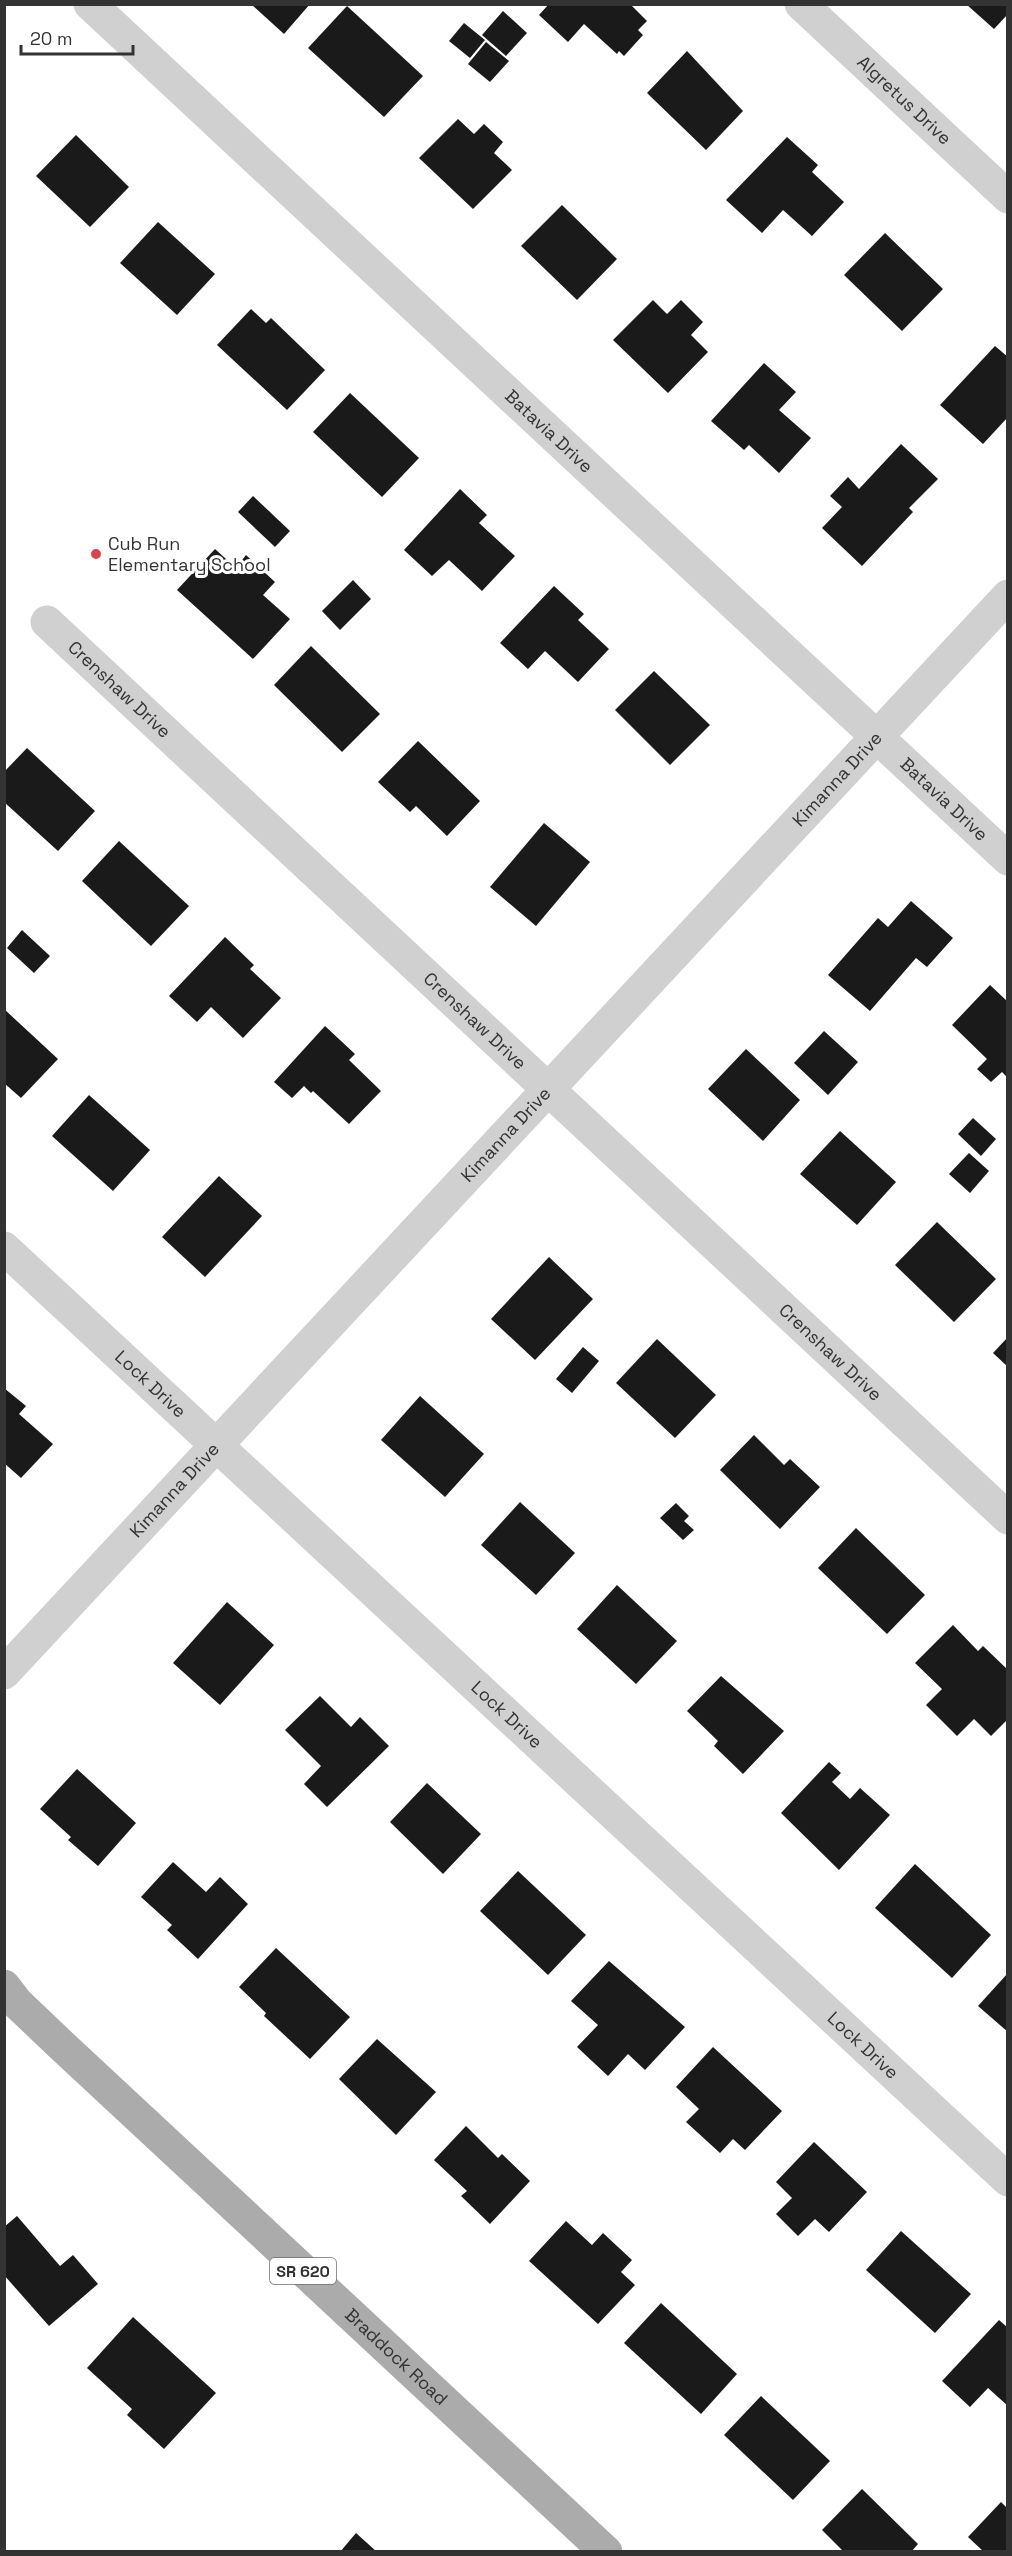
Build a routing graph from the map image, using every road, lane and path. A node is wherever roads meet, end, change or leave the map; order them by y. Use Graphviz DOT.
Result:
graph roads {
  1 [pos="90,4"];
  2 [pos="801,4"];
  3 [pos="1008,197"];
  4 [pos="1008,596"];
  5 [pos="46,622"];
  6 [pos="876,736"];
  7 [pos="1008,859"];
  8 [pos="548,1090"];
  9 [pos="4,1248"];
  10 [pos="217,1444"];
  11 [pos="1008,1518"];
  12 [pos="4,1673"];
  13 [pos="4,1986"];
  14 [pos="1008,2180"];
  15 [pos="606,2552"];
  1 -- 6 [label="street, Batavia Drive"];
  2 -- 3 [label="street, Algretus Drive"];
  4 -- 6 [label="street, Kimanna Drive"];
  5 -- 8 [label="street, Crenshaw Drive"];
  6 -- 7 [label="street, Batavia Drive"];
  6 -- 8 [label="street, Kimanna Drive"];
  8 -- 10 [label="street, Kimanna Drive"];
  8 -- 11 [label="street, Crenshaw Drive"];
  9 -- 10 [label="street, Lock Drive"];
  10 -- 12 [label="street, Kimanna Drive"];
  10 -- 14 [label="street, Lock Drive"];
  13 -- 15 [label="main road, Braddock Road / SR 620"];
}
